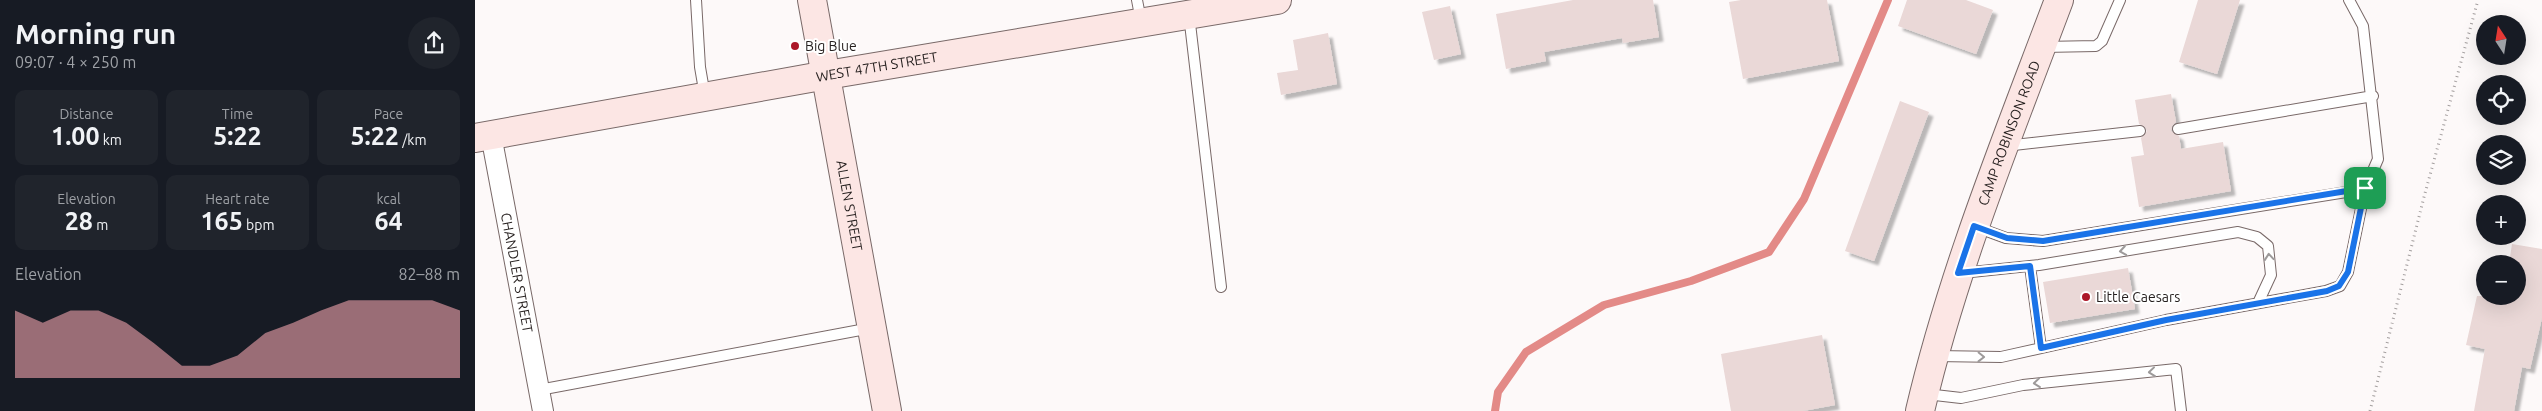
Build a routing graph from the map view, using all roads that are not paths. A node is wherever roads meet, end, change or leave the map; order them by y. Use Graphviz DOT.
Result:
graph roads {
  1 [pos="696,0"];
  2 [pos="812,0"];
  3 [pos="1277,0"];
  4 [pos="2059,0"];
  5 [pos="2120,0"];
  6 [pos="2349,0"];
  7 [pos="1219,5"];
  8 [pos="1139,11"];
  9 [pos="1189,15"];
  10 [pos="2041,47"];
  11 [pos="827,75"];
  12 [pos="2373,96"];
  13 [pos="705,97"];
  14 [pos="2177,129"];
  15 [pos="2140,131"];
  16 [pos="483,136"];
  17 [pos="2005,146"];
  18 [pos="2365,188"];
  19 [pos="1974,226"];
  20 [pos="2030,266"];
  21 [pos="1958,273"];
  22 [pos="1221,287"];
  23 [pos="2259,303"];
  24 [pos="872,328"];
  25 [pos="2041,348"];
  26 [pos="1932,356"];
  27 [pos="539,390"];
  28 [pos="1922,402"];
  29 [pos="543,411"];
  30 [pos="887,411"];
  31 [pos="2181,411"];
  1 -- 13 [label="lane"];
  2 -- 11 [label="street, ALLEN STREET"];
  3 -- 7 [label="street, WEST 47TH STREET"];
  4 -- 10 [label="street, CAMP ROBINSON ROAD"];
  5 -- 10 [label="lane"];
  6 -- 12 [label="lane"];
  7 -- 9 [label="street, WEST 47TH STREET"];
  8 -- 9 [label="street, WEST 47TH STREET"];
  8 -- 11 [label="street, WEST 47TH STREET"];
  9 -- 22 [label="lane"];
  10 -- 17 [label="street, CAMP ROBINSON ROAD"];
  11 -- 13 [label="street, WEST 47TH STREET"];
  11 -- 24 [label="street, ALLEN STREET"];
  12 -- 14 [label="lane"];
  12 -- 18 [label="lane"];
  13 -- 16 [label="street, WEST 47TH STREET"];
  15 -- 17 [label="lane"];
  16 -- 27 [label="street, CHANDLER STREET"];
  17 -- 19 [label="street, CAMP ROBINSON ROAD"];
  18 -- 19 [label="lane"];
  18 -- 23 [label="lane"];
  19 -- 21 [label="street, CAMP ROBINSON ROAD"];
  20 -- 21 [label="lane"];
  23 -- 20 [label="lane, one-way"];
  20 -- 25 [label="lane"];
  21 -- 26 [label="street, CAMP ROBINSON ROAD"];
  23 -- 25 [label="lane"];
  24 -- 27 [label="lane"];
  24 -- 30 [label="street, ALLEN STREET"];
  26 -- 25 [label="lane, one-way"];
  26 -- 28 [label="street, CAMP ROBINSON ROAD"];
  27 -- 29 [label="street, CHANDLER STREET"];
  31 -- 28 [label="lane, one-way"];
}
